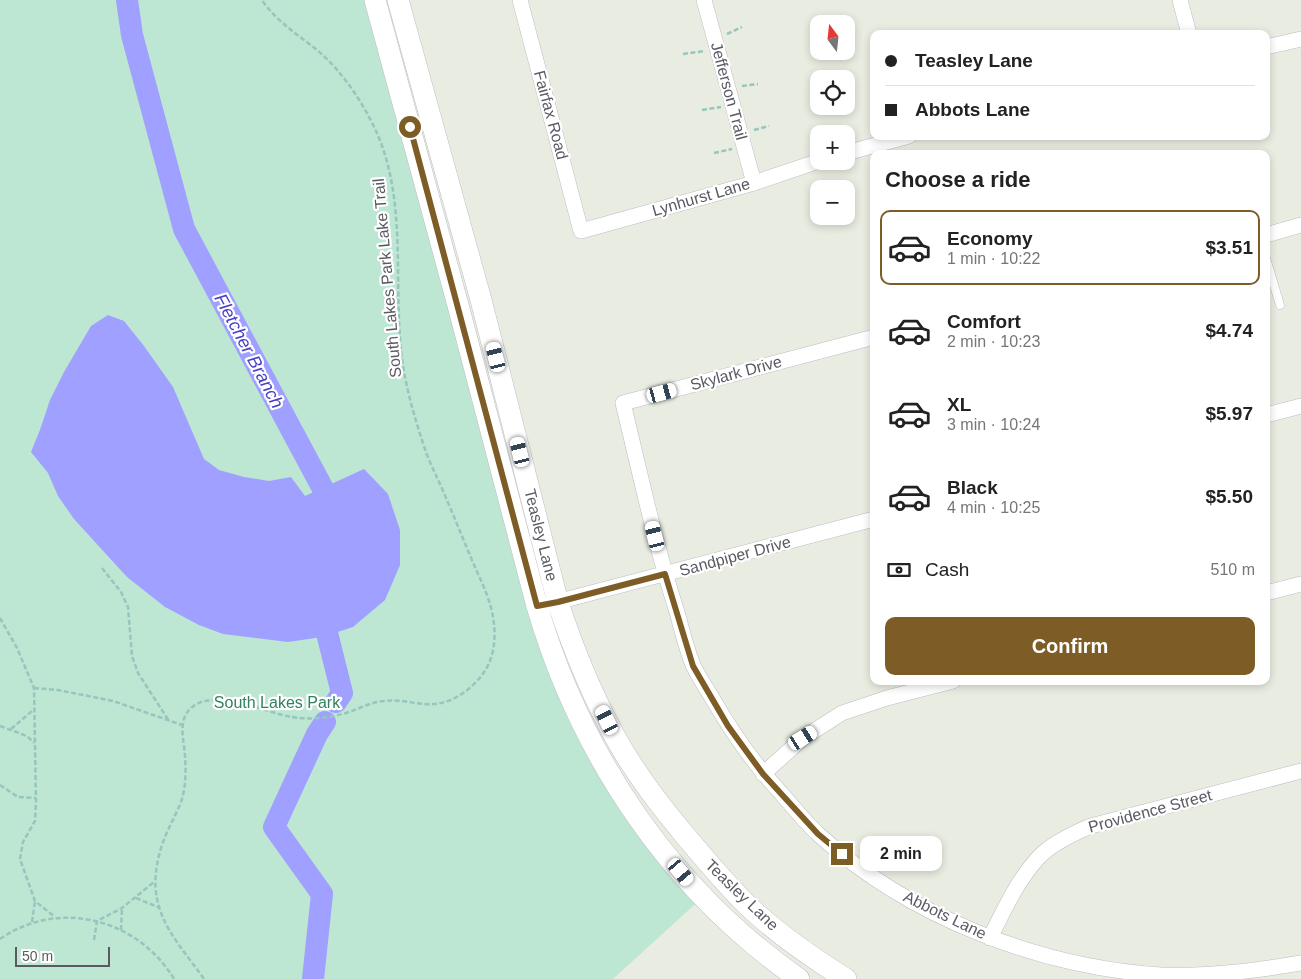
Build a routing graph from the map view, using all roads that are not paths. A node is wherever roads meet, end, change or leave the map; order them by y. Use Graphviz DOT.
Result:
graph roads {
  1 [pos="376,0"];
  2 [pos="398,0"];
  3 [pos="520,0"];
  4 [pos="704,0"];
  5 [pos="1180,0"];
  6 [pos="1188,30"];
  7 [pos="1301,39"];
  8 [pos="1270,46"];
  9 [pos="893,140"];
  10 [pos="855,151"];
  11 [pos="810,164"];
  12 [pos="754,183"];
  13 [pos="1301,226"];
  14 [pos="581,231"];
  15 [pos="1270,234"];
  16 [pos="1270,271"];
  17 [pos="1280,305"];
  18 [pos="870,338"];
  19 [pos="1301,406"];
  20 [pos="1270,414"];
  21 [pos="870,520"];
  22 [pos="665,574"];
  23 [pos="1301,584"];
  24 [pos="1270,592"];
  25 [pos="558,602"];
  26 [pos="537,606"];
  27 [pos="937,685"];
  28 [pos="1301,771"];
  29 [pos="763,774"];
  30 [pos="990,938"];
  31 [pos="1301,963"];
  32 [pos="799,979"];
  33 [pos="846,979"];
  1 -- 26 [label="main road, Teasley Lane"];
  2 -- 25 [label="main road, Teasley Lane"];
  3 -- 14 [label="street, Fairfax Road"];
  4 -- 12 [label="street, Jefferson Trail"];
  5 -- 6 [label="street"];
  7 -- 8 [label="street"];
  9 -- 10 [label="street"];
  11 -- 12 [label="street, Lynhurst Lane"];
  12 -- 14 [label="street, Lynhurst Lane"];
  13 -- 15 [label="street"];
  16 -- 17 [label="lane"];
  18 -- 22 [label="street, Skylark Drive"];
  19 -- 20 [label="street"];
  21 -- 22 [label="street, Sandpiper Drive"];
  22 -- 25 [label="street, Sandpiper Drive"];
  22 -- 29 [label="street, Abbots Lane"];
  23 -- 24 [label="street"];
  25 -- 26 [label="street, Sandpiper Drive"];
  25 -- 33 [label="main road, Teasley Lane"];
  26 -- 32 [label="main road, Teasley Lane"];
  27 -- 29 [label="street"];
  28 -- 30 [label="street, Providence Street"];
  29 -- 30 [label="street, Abbots Lane"];
  30 -- 31 [label="street, Abbots Lane"];
}
